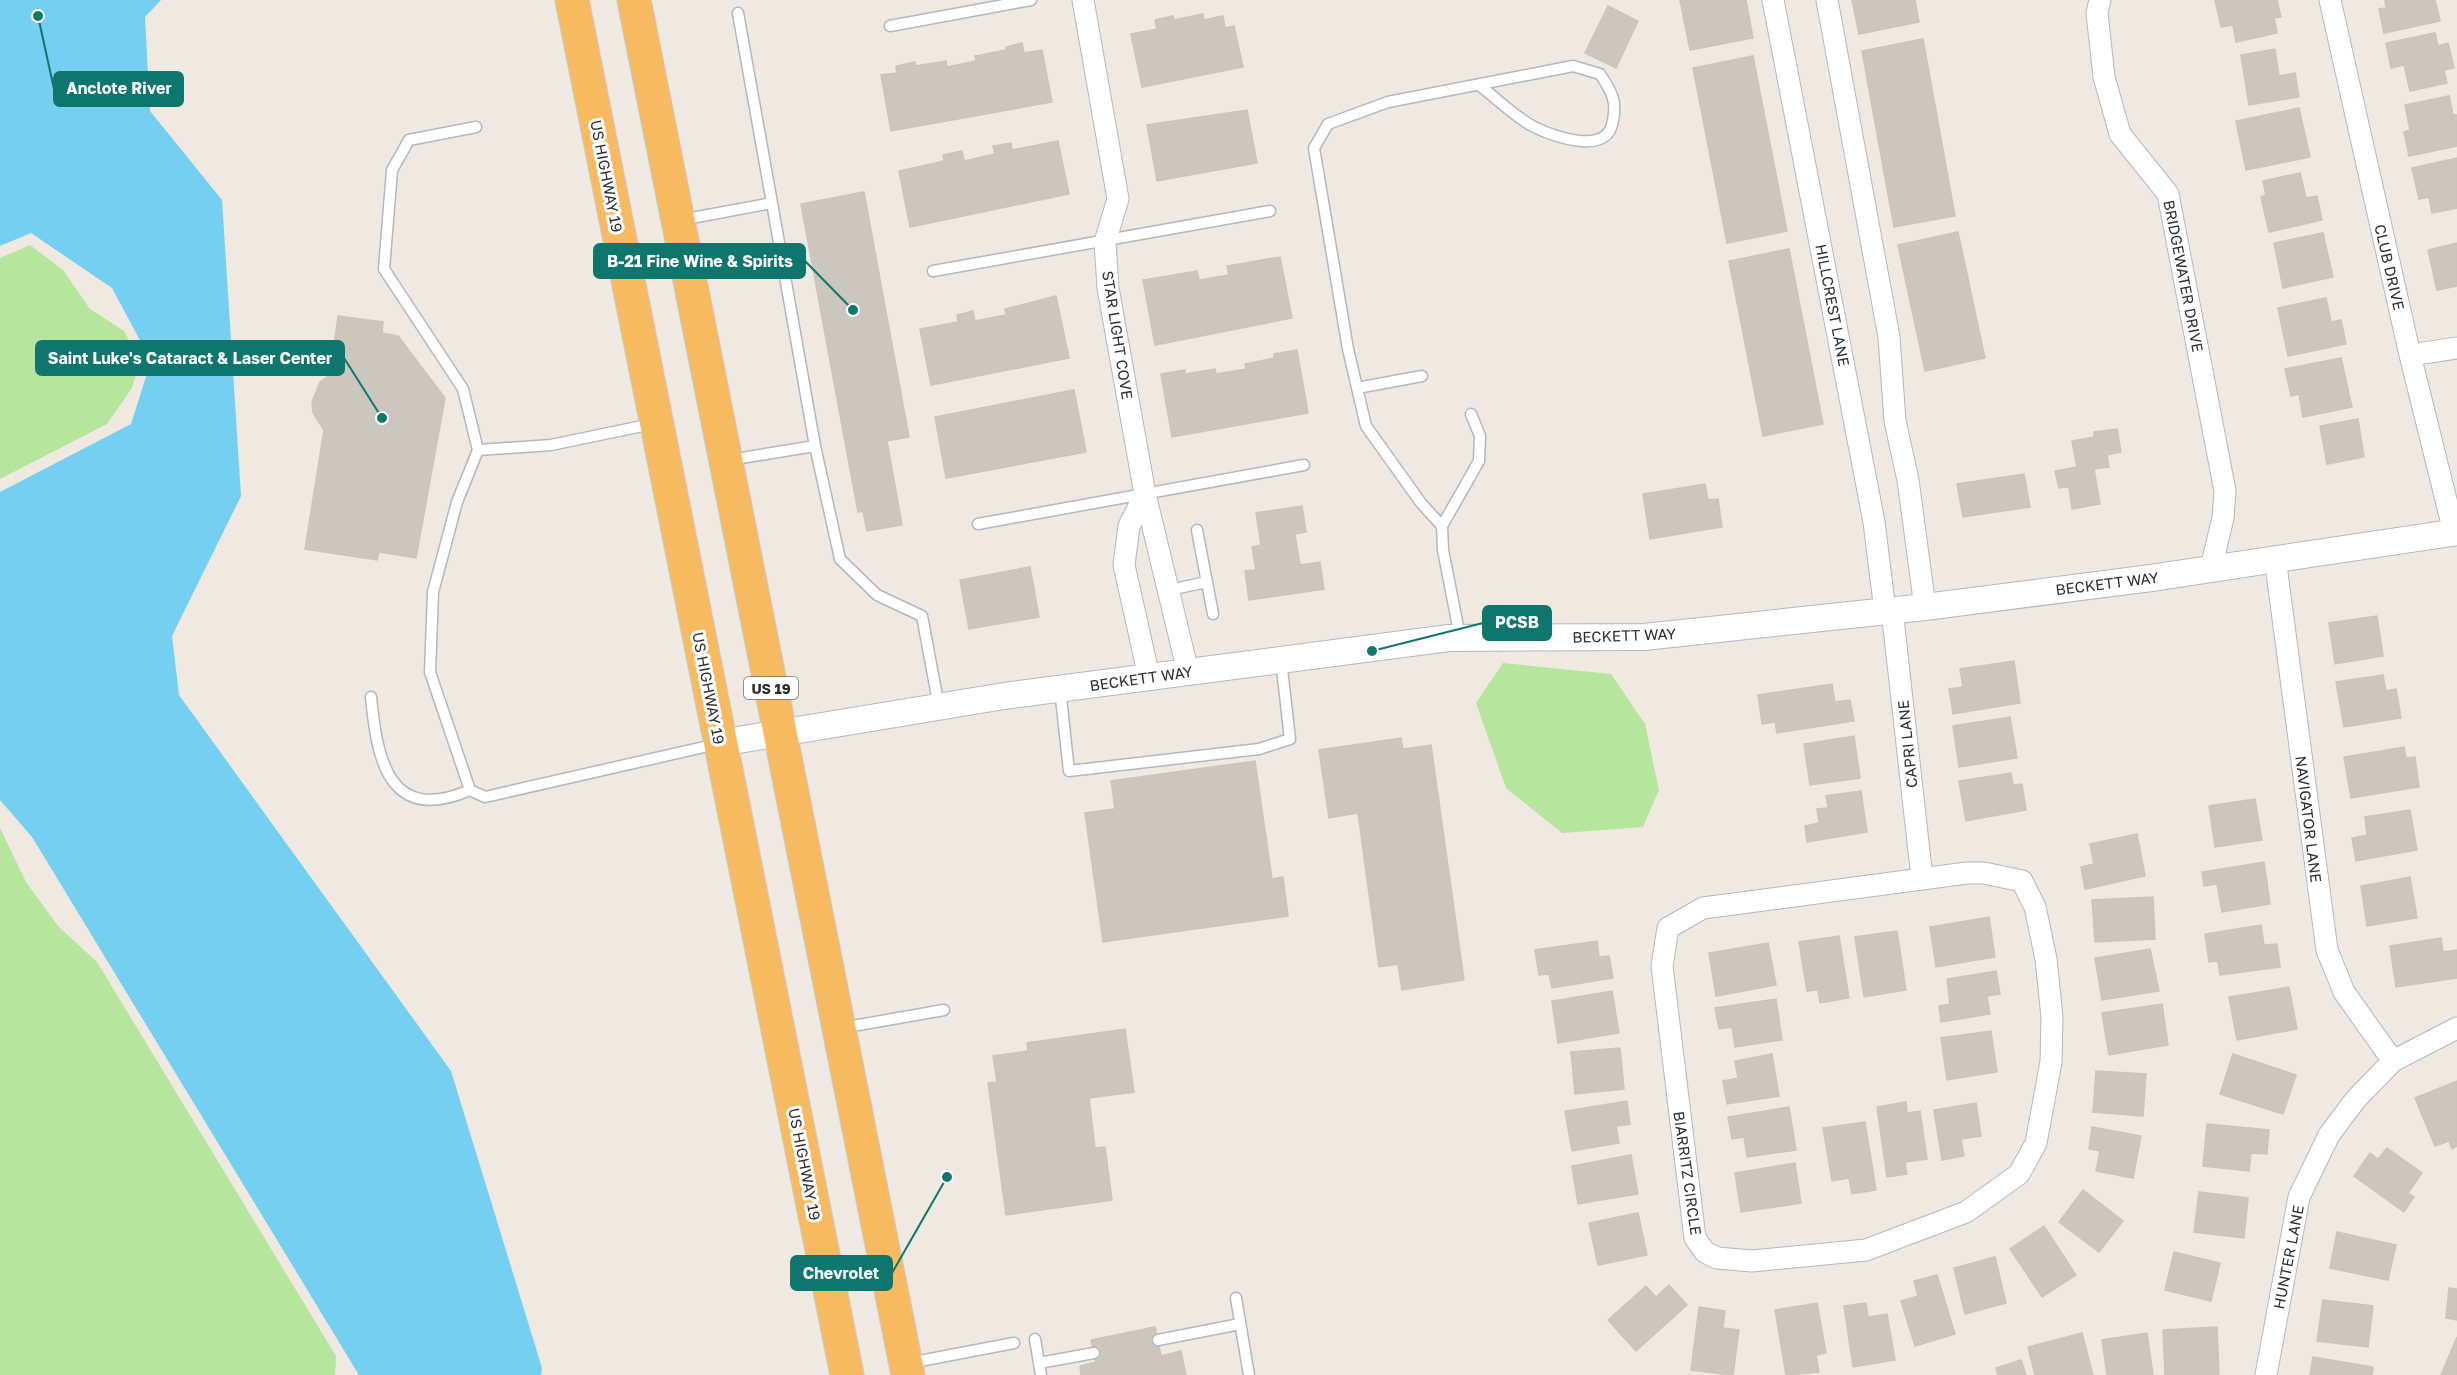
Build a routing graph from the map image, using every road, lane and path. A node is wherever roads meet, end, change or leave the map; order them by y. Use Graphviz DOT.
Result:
graph roads {
  1 [pos="572,0"];
  2 [pos="634,0"];
  3 [pos="1031,0"];
  4 [pos="1083,0"];
  5 [pos="1773,0"];
  6 [pos="1827,0"];
  7 [pos="2100,0"];
  8 [pos="2330,0"];
  9 [pos="738,13"];
  10 [pos="890,26"];
  11 [pos="1479,85"];
  12 [pos="476,127"];
  13 [pos="772,203"];
  14 [pos="1270,211"];
  15 [pos="678,221"];
  16 [pos="1105,242"];
  17 [pos="933,271"];
  18 [pos="2457,348"];
  19 [pos="2410,355"];
  20 [pos="1422,376"];
  21 [pos="1357,388"];
  22 [pos="1471,414"];
  23 [pos="657,423"];
  24 [pos="814,446"];
  25 [pos="478,450"];
  26 [pos="726,460"];
  27 [pos="1304,465"];
  28 [pos="1145,494"];
  29 [pos="978,524"];
  30 [pos="1442,526"];
  31 [pos="1197,530"];
  32 [pos="2456,532"];
  33 [pos="2275,558"];
  34 [pos="2211,568"];
  35 [pos="1207,582"];
  36 [pos="1169,590"];
  37 [pos="1925,606"];
  38 [pos="1889,611"];
  39 [pos="1213,614"];
  40 [pos="1460,638"];
  41 [pos="1281,660"];
  42 [pos="1188,672"];
  43 [pos="1149,677"];
  44 [pos="1060,689"];
  45 [pos="371,697"];
  46 [pos="939,707"];
  47 [pos="780,733"];
  48 [pos="720,743"];
  49 [pos="470,790"];
  50 [pos="1922,878"];
  51 [pos="944,1010"];
  52 [pos="839,1028"];
  53 [pos="2457,1028"];
  54 [pos="2393,1061"];
  55 [pos="1236,1298"];
  56 [pos="1240,1324"];
  57 [pos="1035,1339"];
  58 [pos="1158,1340"];
  59 [pos="1014,1343"];
  60 [pos="1094,1353"];
  61 [pos="1039,1363"];
  62 [pos="907,1369"];
  63 [pos="847,1375"];
  64 [pos="1041,1375"];
  65 [pos="1249,1375"];
  66 [pos="2266,1375"];
  1 -- 23 [label="highway, US HIGHWAY 19"];
  2 -- 15 [label="highway, US 19"];
  3 -- 10 [label="lane"];
  4 -- 16 [label="street, STAR LIGHT COVE"];
  5 -- 38 [label="street, HILLCREST LANE"];
  6 -- 37 [label="street"];
  7 -- 34 [label="street, BRIDGEWATER DRIVE"];
  8 -- 19 [label="street, CLUB DRIVE"];
  9 -- 13 [label="lane"];
  11 -- 11 [label="lane"];
  11 -- 21 [label="lane"];
  12 -- 25 [label="lane"];
  13 -- 15 [label="lane"];
  13 -- 24 [label="lane"];
  14 -- 16 [label="lane"];
  15 -- 26 [label="highway, US 19"];
  16 -- 17 [label="lane"];
  16 -- 28 [label="street, STAR LIGHT COVE"];
  18 -- 19 [label="street"];
  19 -- 32 [label="street, CLUB DRIVE"];
  20 -- 21 [label="lane"];
  21 -- 30 [label="lane"];
  22 -- 30 [label="lane"];
  23 -- 25 [label="lane"];
  23 -- 48 [label="highway, US HIGHWAY 19"];
  24 -- 26 [label="lane"];
  24 -- 46 [label="lane"];
  25 -- 49 [label="lane"];
  26 -- 47 [label="highway, US 19"];
  27 -- 28 [label="lane"];
  28 -- 29 [label="lane"];
  28 -- 36 [label="street, STAR LIGHT COVE"];
  28 -- 43 [label="street"];
  30 -- 40 [label="lane"];
  31 -- 35 [label="lane"];
  32 -- 33 [label="street, BECKETT WAY"];
  33 -- 34 [label="street, BECKETT WAY"];
  33 -- 54 [label="street, NAVIGATOR LANE"];
  34 -- 37 [label="street, BECKETT WAY"];
  35 -- 36 [label="lane"];
  35 -- 39 [label="lane"];
  36 -- 42 [label="street, STAR LIGHT COVE"];
  37 -- 38 [label="street, BECKETT WAY"];
  38 -- 40 [label="street, BECKETT WAY"];
  38 -- 50 [label="street, CAPRI LANE"];
  40 -- 41 [label="street, BECKETT WAY"];
  41 -- 42 [label="street, BECKETT WAY"];
  41 -- 44 [label="lane"];
  42 -- 43 [label="street, BECKETT WAY"];
  43 -- 44 [label="street, BECKETT WAY"];
  44 -- 46 [label="street, BECKETT WAY"];
  45 -- 49 [label="lane"];
  46 -- 47 [label="street, BECKETT WAY"];
  47 -- 48 [label="street, BECKETT WAY"];
  47 -- 52 [label="highway, US 19"];
  48 -- 49 [label="lane"];
  48 -- 63 [label="highway, US HIGHWAY 19"];
  50 -- 50 [label="street, BIARRITZ CIRCLE"];
  51 -- 52 [label="lane"];
  52 -- 62 [label="highway, US 19"];
  53 -- 54 [label="street, HUNTER LANE"];
  54 -- 66 [label="street, HUNTER LANE"];
  55 -- 56 [label="lane"];
  56 -- 58 [label="lane"];
  56 -- 65 [label="lane"];
  57 -- 61 [label="lane"];
  59 -- 62 [label="lane"];
  60 -- 61 [label="lane"];
  61 -- 64 [label="lane"];
}
